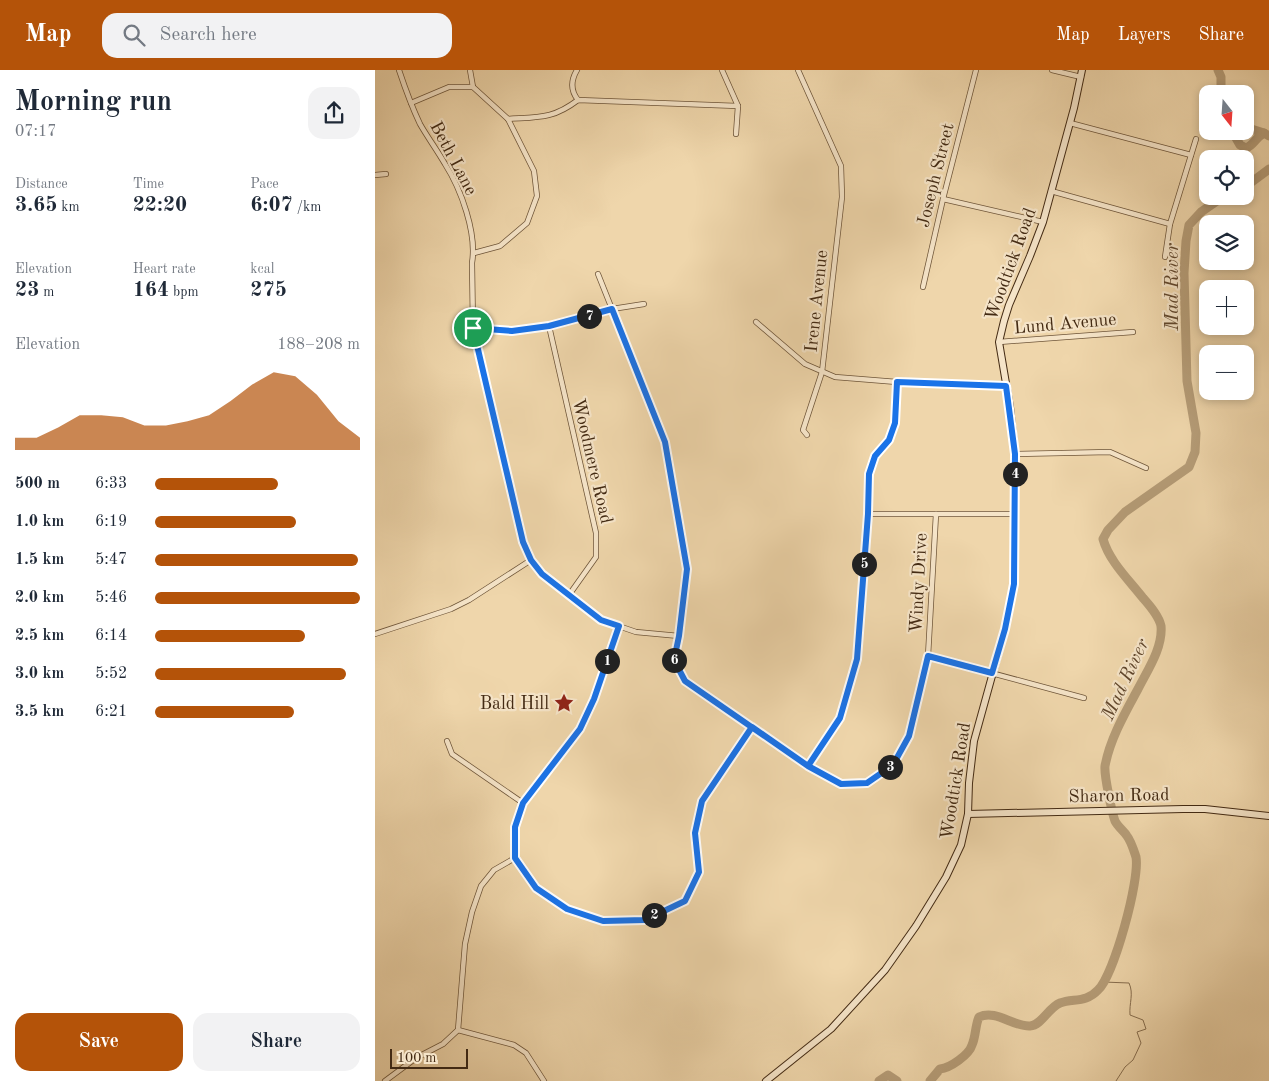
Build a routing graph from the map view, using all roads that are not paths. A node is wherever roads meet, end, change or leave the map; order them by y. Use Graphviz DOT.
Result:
graph roads {
  1 [pos="399,70"];
  2 [pos="470,70"];
  3 [pos="577,70"];
  4 [pos="722,70"];
  5 [pos="798,70"];
  6 [pos="976,70"];
  7 [pos="1052,70"];
  8 [pos="1081,74"];
  9 [pos="473,88"];
  10 [pos="578,100"];
  11 [pos="411,103"];
  12 [pos="738,106"];
  13 [pos="508,119"];
  14 [pos="1070,123"];
  15 [pos="736,134"];
  16 [pos="1196,139"];
  17 [pos="1191,155"];
  18 [pos="386,174"];
  19 [pos="375,176"];
  20 [pos="1051,191"];
  21 [pos="943,199"];
  22 [pos="1043,222"];
  23 [pos="1170,224"];
  24 [pos="474,253"];
  25 [pos="1165,258"];
  26 [pos="597,274"];
  27 [pos="923,287"];
  28 [pos="644,304"];
  29 [pos="612,309"];
  30 [pos="756,322"];
  31 [pos="549,326"];
  32 [pos="473,328"];
  33 [pos="1133,332"];
  34 [pos="999,342"];
  35 [pos="822,372"];
  36 [pos="897,382"];
  37 [pos="1006,386"];
  38 [pos="807,435"];
  39 [pos="1015,454"];
  40 [pos="1146,468"];
  41 [pos="868,514"];
  42 [pos="936,514"];
  43 [pos="1015,514"];
  44 [pos="531,560"];
  45 [pos="569,595"];
  46 [pos="619,626"];
  47 [pos="375,634"];
  48 [pos="679,636"];
  49 [pos="928,656"];
  50 [pos="992,673"];
  51 [pos="1084,698"];
  52 [pos="752,727"];
  53 [pos="447,740"];
  54 [pos="808,766"];
  55 [pos="523,803"];
  56 [pos="968,814"];
  57 [pos="1269,816"];
  58 [pos="515,858"];
  59 [pos="458,1030"];
  60 [pos="385,1081"];
  61 [pos="544,1081"];
  62 [pos="766,1081"];
  1 -- 11 [label="street, Beth Lane"];
  2 -- 9 [label="street"];
  3 -- 10 [label="street"];
  4 -- 12 [label="street"];
  5 -- 35 [label="street, Irene Avenue"];
  6 -- 21 [label="street, Joseph Street"];
  7 -- 8 [label="street"];
  8 -- 14 [label="main road, Woodtick Road"];
  9 -- 11 [label="street"];
  9 -- 13 [label="street"];
  10 -- 12 [label="street"];
  10 -- 13 [label="street"];
  11 -- 24 [label="street, Beth Lane"];
  12 -- 15 [label="street"];
  13 -- 24 [label="street"];
  14 -- 17 [label="street"];
  14 -- 20 [label="main road, Woodtick Road"];
  16 -- 17 [label="street"];
  17 -- 23 [label="street"];
  18 -- 19 [label="street"];
  20 -- 22 [label="main road, Woodtick Road"];
  20 -- 23 [label="street"];
  21 -- 22 [label="street"];
  21 -- 27 [label="street, Joseph Street"];
  22 -- 34 [label="main road, Woodtick Road"];
  23 -- 25 [label="street"];
  24 -- 32 [label="street, Beth Lane"];
  26 -- 29 [label="street, Windy Drive"];
  28 -- 29 [label="street"];
  29 -- 31 [label="street"];
  29 -- 48 [label="street, Windy Drive"];
  30 -- 35 [label="street"];
  31 -- 32 [label="street"];
  31 -- 45 [label="street, Woodmere Road"];
  32 -- 44 [label="street, Beth Lane"];
  33 -- 34 [label="street, Lund Avenue"];
  34 -- 37 [label="main road, Woodtick Road"];
  35 -- 36 [label="street"];
  35 -- 38 [label="street, Irene Avenue"];
  36 -- 37 [label="street"];
  36 -- 41 [label="street"];
  37 -- 39 [label="main road, Woodtick Road"];
  39 -- 40 [label="street"];
  39 -- 43 [label="main road, Woodtick Road"];
  41 -- 42 [label="street"];
  41 -- 54 [label="street"];
  42 -- 43 [label="street"];
  42 -- 49 [label="street, Windy Drive"];
  43 -- 50 [label="main road, Woodtick Road"];
  44 -- 45 [label="street, Beth Lane"];
  44 -- 47 [label="street"];
  45 -- 46 [label="street, Beth Lane"];
  46 -- 48 [label="street, Beth Lane"];
  46 -- 55 [label="street"];
  48 -- 52 [label="street, Windy Drive"];
  49 -- 50 [label="street"];
  49 -- 54 [label="street, Windy Drive"];
  50 -- 51 [label="street"];
  50 -- 56 [label="main road, Woodtick Road"];
  52 -- 54 [label="street, Windy Drive"];
  52 -- 58 [label="street"];
  53 -- 55 [label="street"];
  55 -- 58 [label="street"];
  56 -- 57 [label="main road, Sharon Road"];
  56 -- 62 [label="main road, Woodtick Road"];
  58 -- 59 [label="street"];
  59 -- 60 [label="street"];
  59 -- 61 [label="street"];
}
